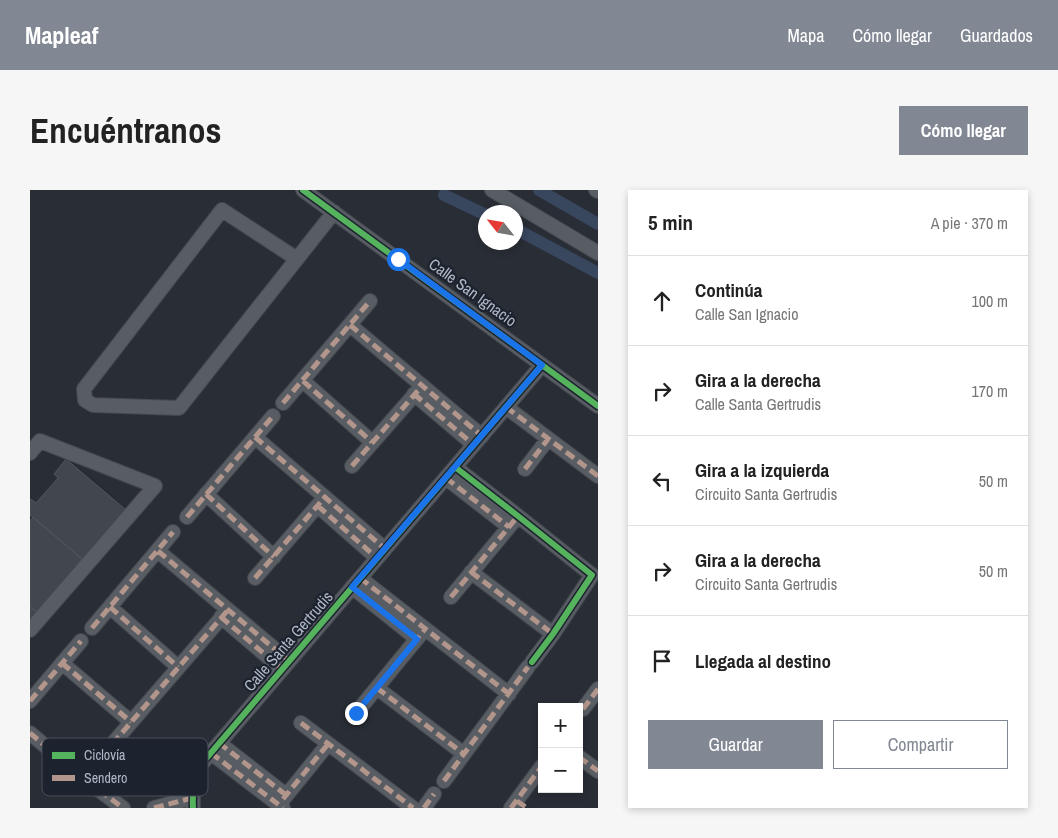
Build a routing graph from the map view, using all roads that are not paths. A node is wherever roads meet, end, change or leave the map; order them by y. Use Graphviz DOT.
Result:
graph roads {
  1 [pos="303,190"];
  2 [pos="492,190"];
  3 [pos="334,212"];
  4 [pos="598,253"];
  5 [pos="297,259"];
  6 [pos="370,301"];
  7 [pos="350,325"];
  8 [pos="542,365"];
  9 [pos="302,381"];
  10 [pos="418,390"];
  11 [pos="283,403"];
  12 [pos="598,406"];
  13 [pos="506,407"];
  14 [pos="272,416"];
  15 [pos="255,437"];
  16 [pos="548,439"];
  17 [pos="478,440"];
  18 [pos="372,442"];
  19 [pos="30,453"];
  20 [pos="352,466"];
  21 [pos="525,469"];
  22 [pos="450,472"];
  23 [pos="598,476"];
  24 [pos="206,494"];
  25 [pos="321,501"];
  26 [pos="518,516"];
  27 [pos="187,517"];
  28 [pos="509,527"];
  29 [pos="173,532"];
  30 [pos="158,551"];
  31 [pos="381,553"];
  32 [pos="274,557"];
  33 [pos="471,572"];
  34 [pos="595,573"];
  35 [pos="255,578"];
  36 [pos="356,583"];
  37 [pos="451,597"];
  38 [pos="110,607"];
  39 [pos="225,614"];
  40 [pos="92,628"];
  41 [pos="30,630"];
  42 [pos="421,634"];
  43 [pos="553,634"];
  44 [pos="81,641"];
  45 [pos="62,663"];
  46 [pos="286,665"];
  47 [pos="178,668"];
  48 [pos="377,688"];
  49 [pos="598,688"];
  50 [pos="509,694"];
  51 [pos="30,701"];
  52 [pos="583,709"];
  53 [pos="356,713"];
  54 [pos="131,722"];
  55 [pos="301,723"];
  56 [pos="30,733"];
  57 [pos="117,738"];
  58 [pos="42,743"];
  59 [pos="328,744"];
  60 [pos="215,748"];
  61 [pos="464,754"];
  62 [pos="208,756"];
  63 [pos="583,760"];
  64 [pos="598,771"];
  65 [pos="538,773"];
  66 [pos="444,781"];
  67 [pos="434,794"];
  68 [pos="107,796"];
  69 [pos="283,802"];
  70 [pos="193,803"];
  71 [pos="518,806"];
  72 [pos="123,808"];
  73 [pos="154,808"];
  74 [pos="413,808"];
  75 [pos="424,808"];
  1 -- 3 [label="street, Calle San Ignacio"];
  2 -- 4 [label="street"];
  3 -- 5 [label="street"];
  3 -- 8 [label="street, Calle San Ignacio"];
  5 -- 5 [label="street"];
  6 -- 7 [label="street"];
  7 -- 9 [label="street"];
  7 -- 10 [label="street"];
  8 -- 12 [label="street, Calle San Ignacio"];
  8 -- 13 [label="street, Calle Santa Gertrudis"];
  9 -- 11 [label="street"];
  9 -- 18 [label="street"];
  10 -- 17 [label="street"];
  10 -- 18 [label="street"];
  13 -- 16 [label="street"];
  13 -- 17 [label="street, Calle Santa Gertrudis"];
  14 -- 15 [label="street"];
  15 -- 24 [label="street"];
  15 -- 25 [label="street"];
  16 -- 21 [label="street"];
  16 -- 23 [label="street"];
  17 -- 22 [label="street, Calle Santa Gertrudis"];
  18 -- 20 [label="street"];
  19 -- 41 [label="street"];
  22 -- 26 [label="street"];
  22 -- 28 [label="street"];
  22 -- 31 [label="street, Calle Santa Gertrudis"];
  24 -- 27 [label="street"];
  24 -- 32 [label="street"];
  25 -- 31 [label="street"];
  25 -- 32 [label="street"];
  26 -- 28 [label="street"];
  26 -- 34 [label="street"];
  28 -- 33 [label="street"];
  29 -- 30 [label="street"];
  30 -- 38 [label="street"];
  30 -- 39 [label="street"];
  31 -- 36 [label="street, Calle Santa Gertrudis"];
  32 -- 35 [label="street"];
  33 -- 37 [label="street"];
  33 -- 43 [label="street"];
  34 -- 43 [label="street"];
  36 -- 42 [label="street"];
  36 -- 46 [label="street, Calle Santa Gertrudis"];
  38 -- 40 [label="street"];
  38 -- 47 [label="street"];
  39 -- 46 [label="street"];
  39 -- 47 [label="street"];
  42 -- 48 [label="street"];
  42 -- 50 [label="street"];
  43 -- 50 [label="street"];
  44 -- 45 [label="street"];
  45 -- 51 [label="street"];
  45 -- 54 [label="street"];
  46 -- 60 [label="street, Calle Santa Gertrudis"];
  47 -- 54 [label="street"];
  48 -- 53 [label="street"];
  48 -- 61 [label="street"];
  49 -- 52 [label="street"];
  50 -- 61 [label="street"];
  54 -- 57 [label="street"];
  55 -- 59 [label="street"];
  56 -- 58 [label="street"];
  59 -- 69 [label="street"];
  59 -- 74 [label="street"];
  60 -- 62 [label="street, Calle Santa Gertrudis"];
  60 -- 69 [label="street"];
  61 -- 66 [label="street"];
  63 -- 64 [label="street"];
  65 -- 71 [label="street"];
  67 -- 75 [label="street"];
  68 -- 72 [label="street"];
  70 -- 73 [label="street"];
}
